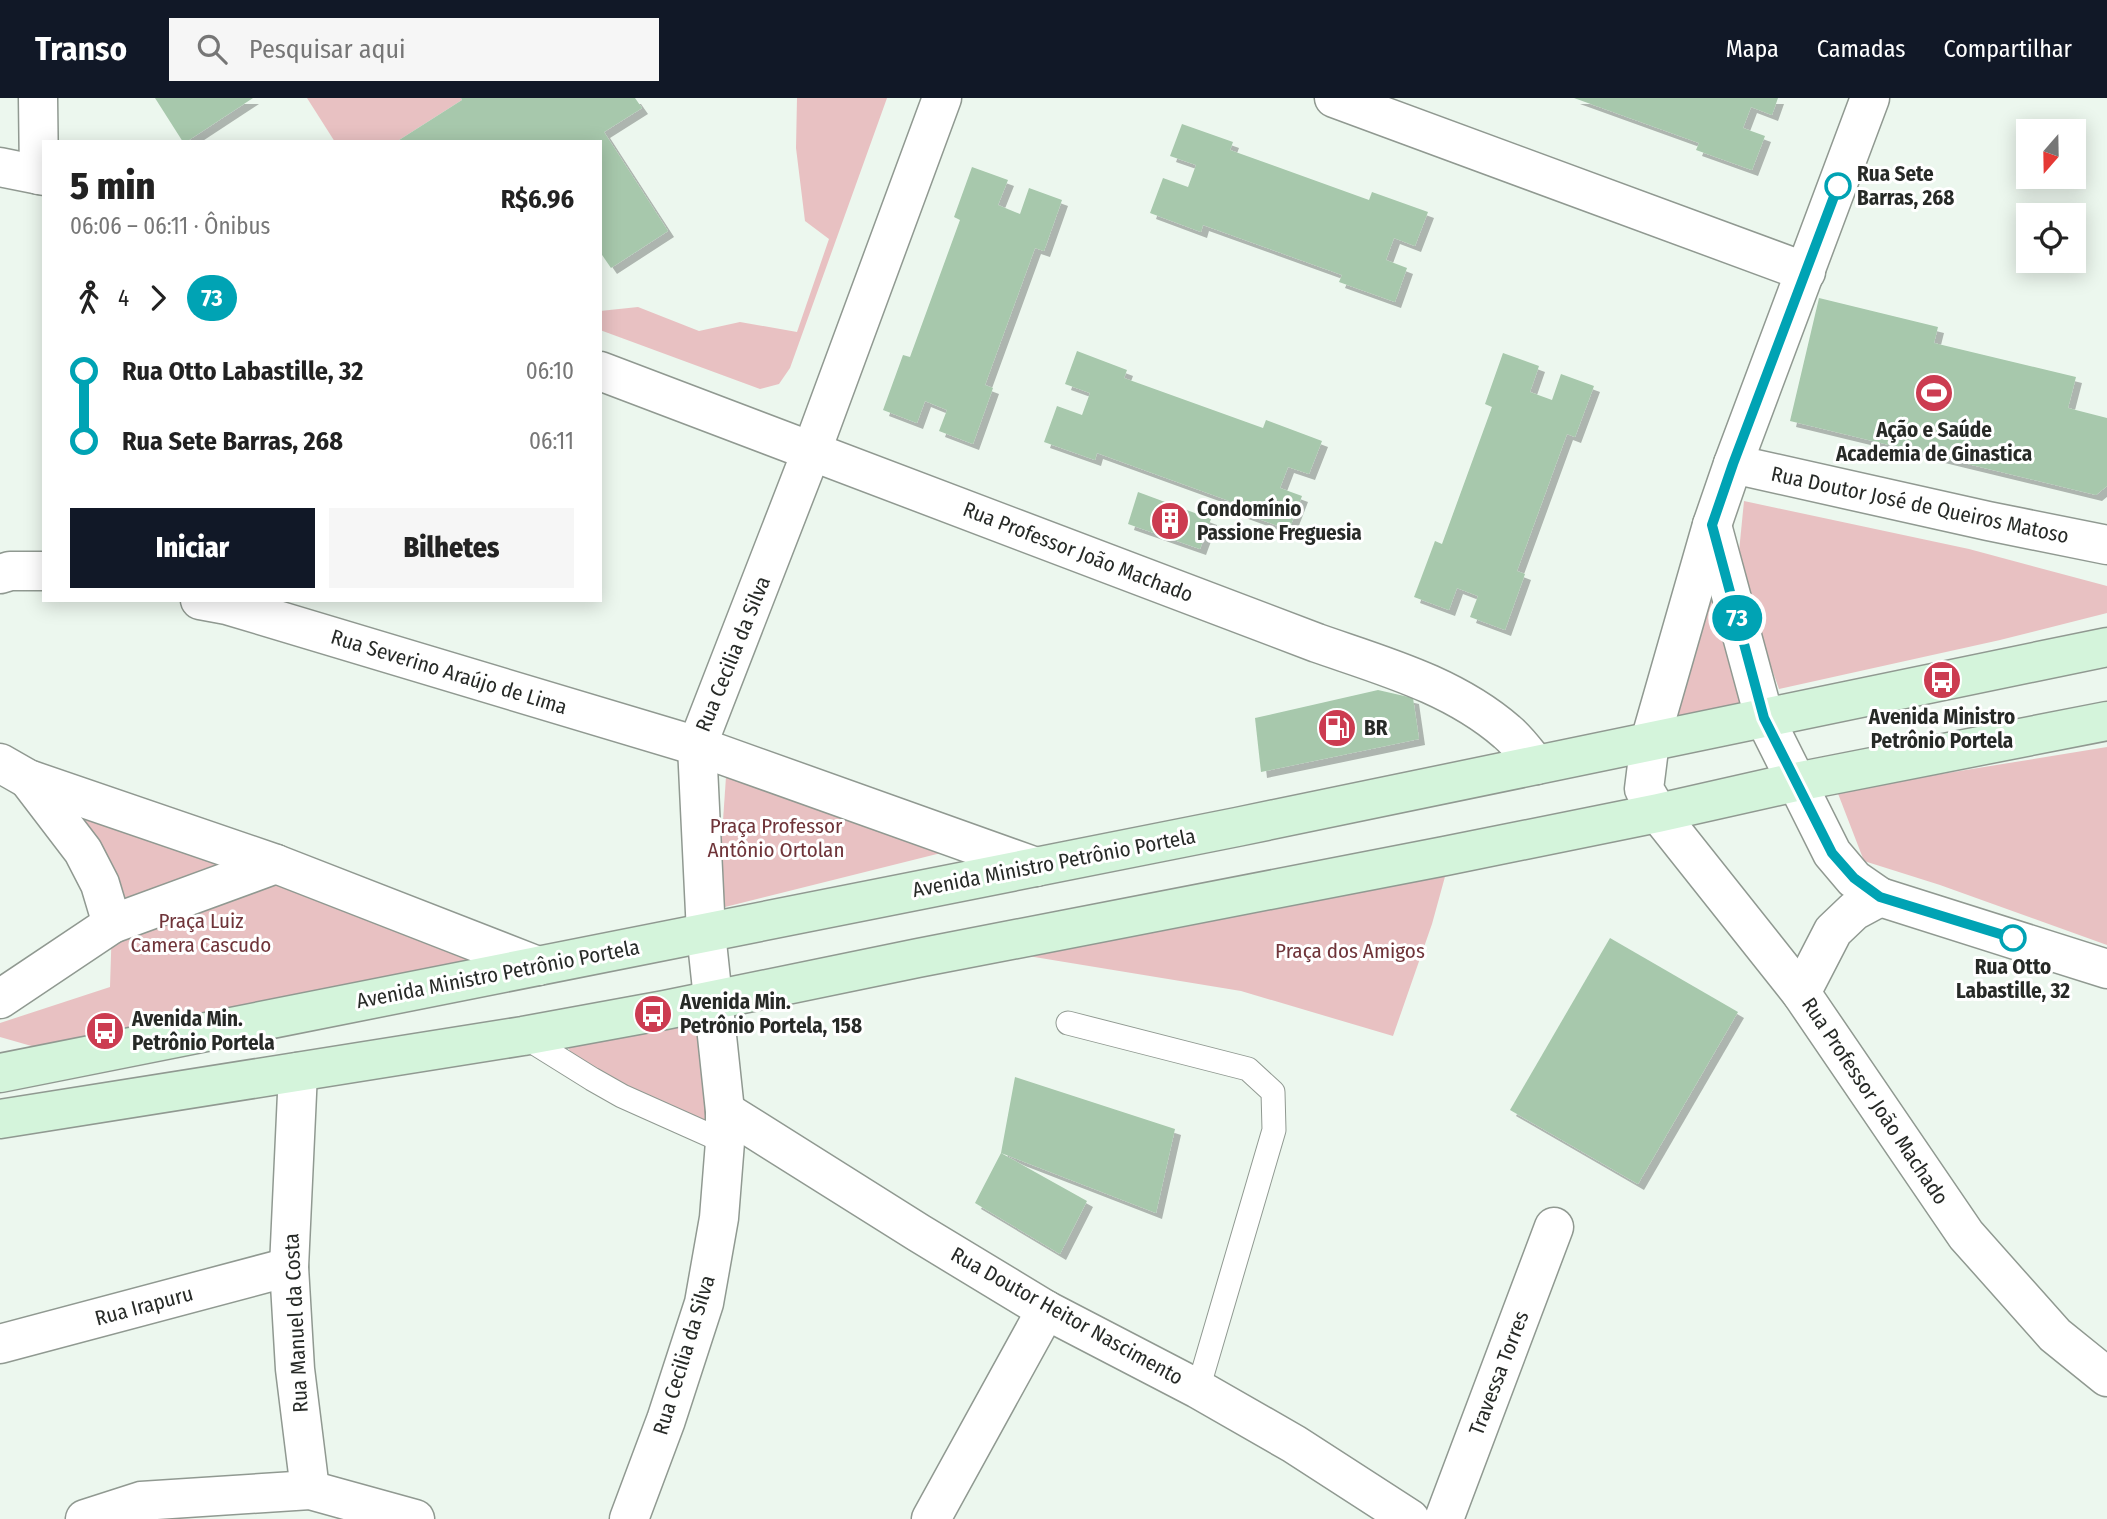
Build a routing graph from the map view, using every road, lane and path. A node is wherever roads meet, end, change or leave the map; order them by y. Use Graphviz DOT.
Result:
graph roads {
  1 [pos="38,98"];
  2 [pos="942,98"];
  3 [pos="1334,98"];
  4 [pos="1870,98"];
  5 [pos="0,167"];
  6 [pos="41,175"];
  7 [pos="1806,272"];
  8 [pos="602,372"];
  9 [pos="812,450"];
  10 [pos="1733,464"];
  11 [pos="1712,525"];
  12 [pos="2107,545"];
  13 [pos="42,571"];
  14 [pos="0,574"];
  15 [pos="211,602"];
  16 [pos="2107,647"];
  17 [pos="1764,718"];
  18 [pos="2107,721"];
  19 [pos="1650,741"];
  20 [pos="697,746"];
  21 [pos="1536,765"];
  22 [pos="14,771"];
  23 [pos="1796,782"];
  24 [pos="1658,813"];
  25 [pos="276,864"];
  26 [pos="1036,867"];
  27 [pos="1880,897"];
  28 [pos="112,924"];
  29 [pos="706,933"];
  30 [pos="538,966"];
  31 [pos="2107,969"];
  32 [pos="1801,993"];
  33 [pos="0,999"];
  34 [pos="713,1001"];
  35 [pos="1069,1023"];
  36 [pos="523,1036"];
  37 [pos="298,1072"];
  38 [pos="0,1073"];
  39 [pos="0,1119"];
  40 [pos="725,1127"];
  41 [pos="1554,1227"];
  42 [pos="289,1267"];
  43 [pos="1046,1310"];
  44 [pos="0,1344"];
  45 [pos="2107,1377"];
  46 [pos="1198,1389"];
  47 [pos="310,1490"];
  48 [pos="85,1519"];
  49 [pos="415,1519"];
  50 [pos="629,1519"];
  51 [pos="931,1519"];
  52 [pos="1410,1519"];
  53 [pos="1444,1519"];
  1 -- 6 [label="street"];
  2 -- 9 [label="street, Rua Cecilia da Silva"];
  3 -- 7 [label="street"];
  4 -- 7 [label="street, Rua Professor João Machado"];
  5 -- 6 [label="street"];
  7 -- 10 [label="street, Rua Professor João Machado"];
  8 -- 9 [label="street, Rua Professor João Machado"];
  9 -- 20 [label="street, Rua Cecilia da Silva"];
  9 -- 21 [label="street, Rua Professor João Machado"];
  10 -- 11 [label="street, Rua Professor João Machado"];
  10 -- 12 [label="street, Rua Doutor José de Queiros Matoso"];
  11 -- 17 [label="street"];
  11 -- 19 [label="street, Rua Professor João Machado"];
  13 -- 14 [label="street"];
  15 -- 20 [label="street, Rua Severino Araújo de Lima"];
  16 -- 17 [label="main road, Avenida Ministro Petrônio Portela"];
  17 -- 19 [label="main road, Avenida Ministro Petrônio Portela"];
  17 -- 23 [label="street"];
  18 -- 23 [label="main road"];
  19 -- 21 [label="main road, Avenida Ministro Petrônio Portela"];
  19 -- 24 [label="street, Rua Professor João Machado"];
  20 -- 26 [label="street, Rua Severino Araújo de Lima"];
  20 -- 29 [label="street, Rua Cecilia da Silva"];
  21 -- 26 [label="main road, Avenida Ministro Petrônio Portela"];
  22 -- 25 [label="street"];
  22 -- 28 [label="street"];
  23 -- 24 [label="main road"];
  23 -- 27 [label="street"];
  24 -- 32 [label="street, Rua Professor João Machado"];
  24 -- 34 [label="main road"];
  25 -- 28 [label="street"];
  25 -- 30 [label="street"];
  26 -- 29 [label="main road, Avenida Ministro Petrônio Portela"];
  27 -- 31 [label="street"];
  27 -- 32 [label="street"];
  28 -- 33 [label="street"];
  29 -- 30 [label="main road, Avenida Ministro Petrônio Portela"];
  29 -- 34 [label="street, Rua Cecilia da Silva"];
  30 -- 38 [label="main road, Avenida Ministro Petrônio Portela"];
  32 -- 45 [label="street, Rua Professor João Machado"];
  34 -- 36 [label="main road"];
  34 -- 40 [label="street, Rua Cecilia da Silva"];
  35 -- 46 [label="lane"];
  36 -- 37 [label="main road"];
  36 -- 40 [label="lane"];
  37 -- 39 [label="main road"];
  37 -- 42 [label="street, Rua Manuel da Costa"];
  40 -- 43 [label="street, Rua Doutor Heitor Nascimento"];
  40 -- 50 [label="street, Rua Cecilia da Silva"];
  41 -- 53 [label="street, Travessa Torres"];
  42 -- 44 [label="street, Rua Irapuru"];
  42 -- 47 [label="street, Rua Manuel da Costa"];
  43 -- 46 [label="street, Rua Doutor Heitor Nascimento"];
  43 -- 51 [label="street"];
  46 -- 52 [label="street, Rua Doutor Heitor Nascimento"];
  47 -- 48 [label="street"];
  47 -- 49 [label="street"];
}
